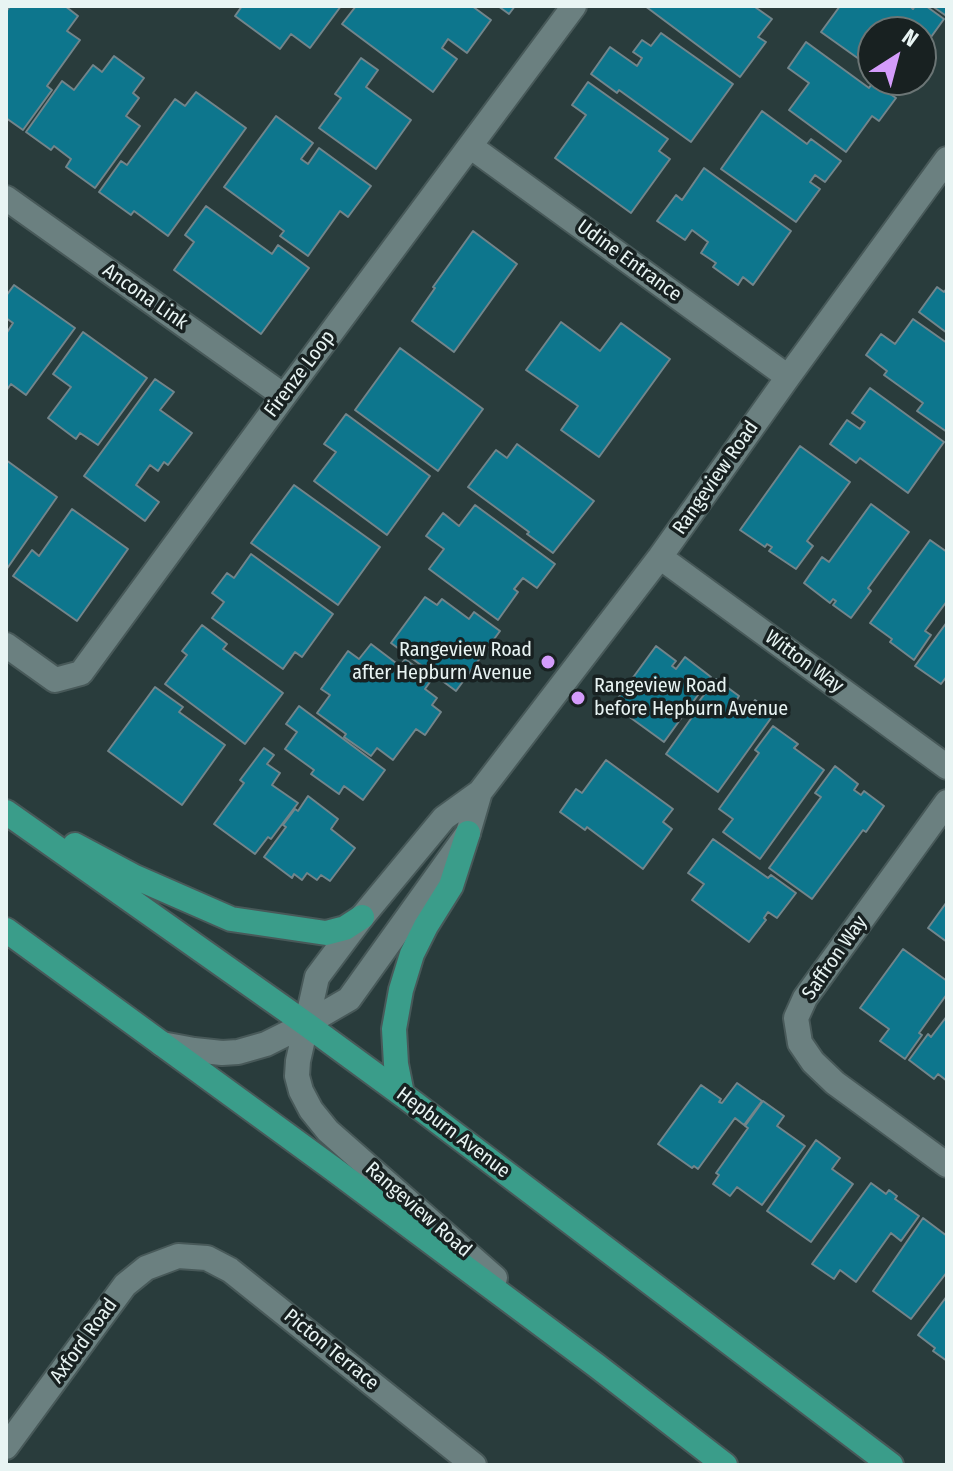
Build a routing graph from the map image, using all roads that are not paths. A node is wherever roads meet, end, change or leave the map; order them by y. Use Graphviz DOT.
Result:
graph roads {
  1 [pos="574,6"];
  2 [pos="470,146"];
  3 [pos="947,159"];
  4 [pos="6,198"];
  5 [pos="788,377"];
  6 [pos="284,396"];
  7 [pos="660,557"];
  8 [pos="6,645"];
  9 [pos="947,767"];
  10 [pos="480,792"];
  11 [pos="947,802"];
  12 [pos="6,810"];
  13 [pos="468,833"];
  14 [pos="362,917"];
  15 [pos="6,930"];
  16 [pos="306,1024"];
  17 [pos="162,1044"];
  18 [pos="402,1094"];
  19 [pos="947,1165"];
  20 [pos="178,1256"];
  21 [pos="597,1366"];
  22 [pos="6,1447"];
  23 [pos="474,1465"];
  24 [pos="725,1465"];
  25 [pos="891,1465"];
  1 -- 2 [label="street, Firenze Loop"];
  2 -- 5 [label="street, Udine Entrance"];
  2 -- 6 [label="street, Firenze Loop"];
  3 -- 5 [label="street, Rangeview Road"];
  4 -- 6 [label="street, Ancona Link"];
  5 -- 7 [label="street, Rangeview Road"];
  6 -- 8 [label="street, Firenze Loop"];
  7 -- 9 [label="street, Witton Way"];
  7 -- 10 [label="street, Rangeview Road"];
  10 -- 13 [label="street, Rangeview Road"];
  10 -- 14 [label="street, Rangeview Road"];
  11 -- 19 [label="street, Saffron Way"];
  12 -- 14 [label="main road"];
  12 -- 16 [label="main road, Hepburn Avenue"];
  13 -- 16 [label="street, Rangeview Road"];
  13 -- 18 [label="main road"];
  14 -- 16 [label="street, Rangeview Road"];
  15 -- 17 [label="main road"];
  16 -- 17 [label="street, Rangeview Road"];
  16 -- 18 [label="main road, Hepburn Avenue"];
  16 -- 21 [label="street, Rangeview Road"];
  17 -- 21 [label="main road"];
  18 -- 25 [label="main road, Hepburn Avenue"];
  20 -- 22 [label="street, Axford Road"];
  20 -- 23 [label="street, Picton Terrace"];
  21 -- 24 [label="main road"];
}
